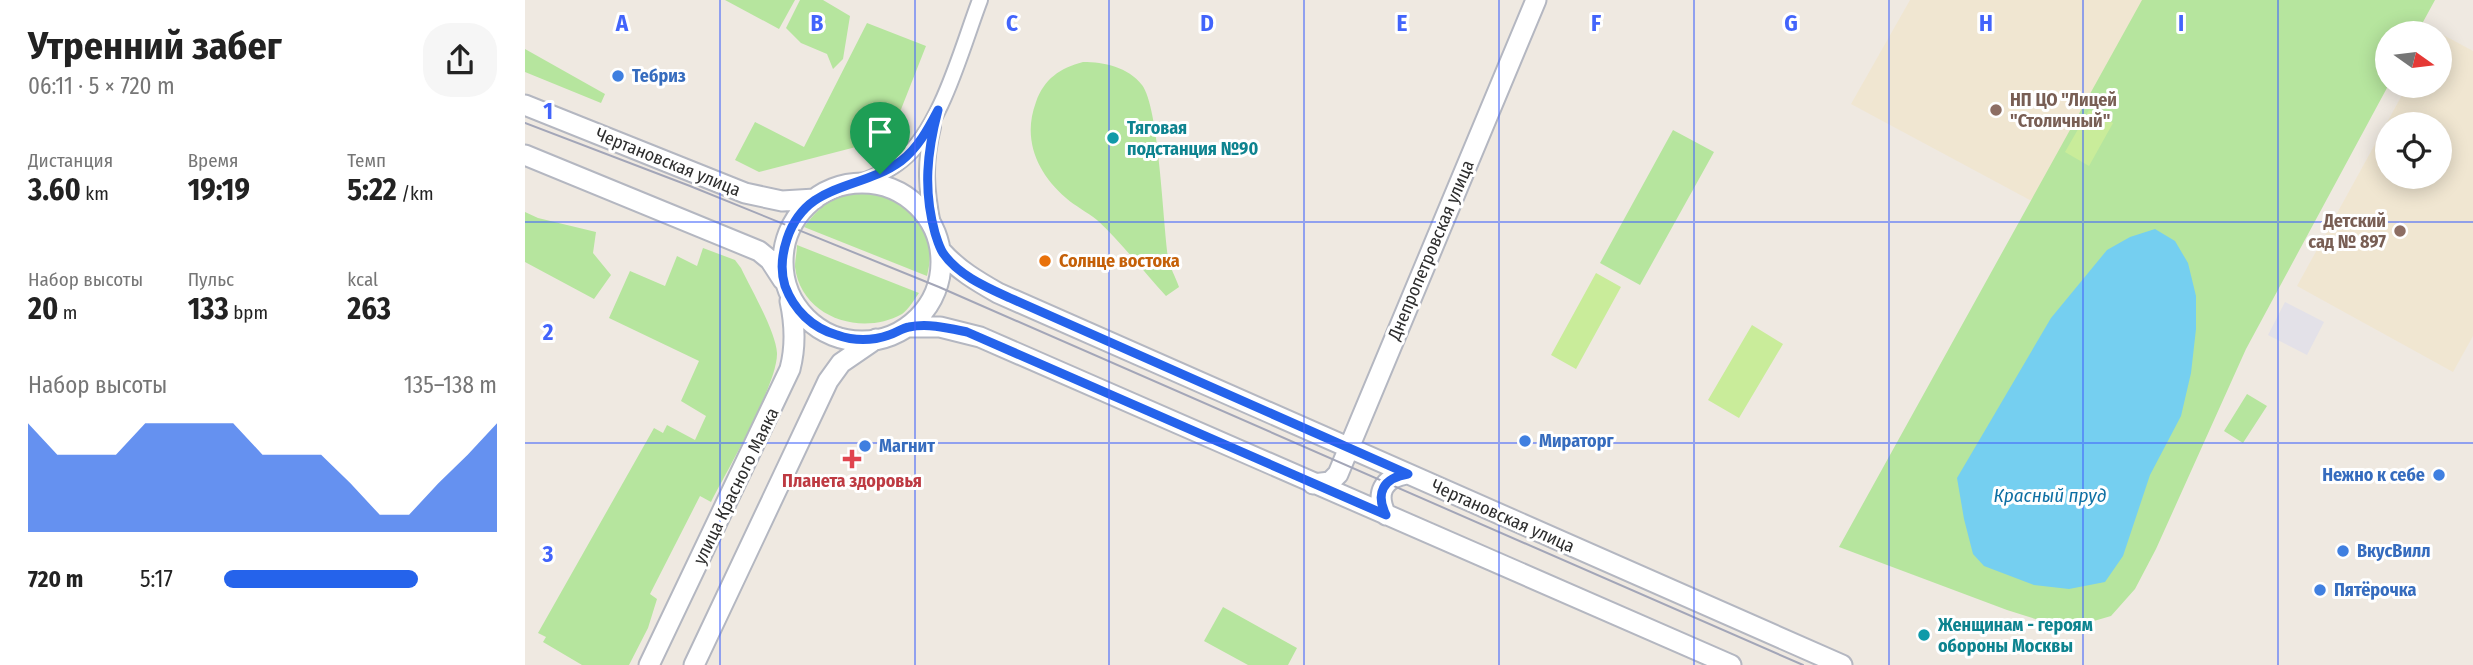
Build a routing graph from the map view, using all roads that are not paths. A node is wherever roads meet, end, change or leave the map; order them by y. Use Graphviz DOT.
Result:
graph roads {
  1 [pos="980,0"];
  2 [pos="1536,0"];
  3 [pos="525,105"];
  4 [pos="938,110"];
  5 [pos="525,155"];
  6 [pos="858,183"];
  7 [pos="815,199"];
  8 [pos="933,225"];
  9 [pos="941,251"];
  10 [pos="784,281"];
  11 [pos="790,300"];
  12 [pos="907,327"];
  13 [pos="876,339"];
  14 [pos="1349,448"];
  15 [pos="1408,474"];
  16 [pos="1313,484"];
  17 [pos="1386,515"];
  18 [pos="649,665"];
  19 [pos="694,665"];
  20 [pos="1731,665"];
  21 [pos="1842,665"];
  1 -- 4 [label="street"];
  2 -- 14 [label="main road, Днепропетровская улица"];
  3 -- 7 [label="main road, Чертановская улица"];
  4 -- 6 [label="street"];
  4 -- 8 [label="street"];
  5 -- 10 [label="main road, Чертановская улица"];
  6 -- 7 [label="main road, Чертановская улица"];
  6 -- 8 [label="main road, Чертановская улица"];
  7 -- 10 [label="main road, Чертановская улица"];
  8 -- 9 [label="main road, Чертановская улица"];
  9 -- 12 [label="main road, Чертановская улица"];
  9 -- 14 [label="main road, Чертановская улица"];
  10 -- 11 [label="main road, Чертановская улица"];
  11 -- 13 [label="main road, Чертановская улица"];
  11 -- 18 [label="main road, улица Красного Маяка"];
  12 -- 13 [label="main road, Чертановская улица"];
  12 -- 16 [label="main road, Чертановская улица"];
  13 -- 19 [label="main road, улица Красного Маяка"];
  14 -- 15 [label="main road, Чертановская улица"];
  14 -- 16 [label="main road, Днепропетровская улица"];
  15 -- 17 [label="main road"];
  15 -- 21 [label="main road, Чертановская улица"];
  16 -- 17 [label="main road, Чертановская улица"];
  17 -- 20 [label="main road, Чертановская улица"];
}
